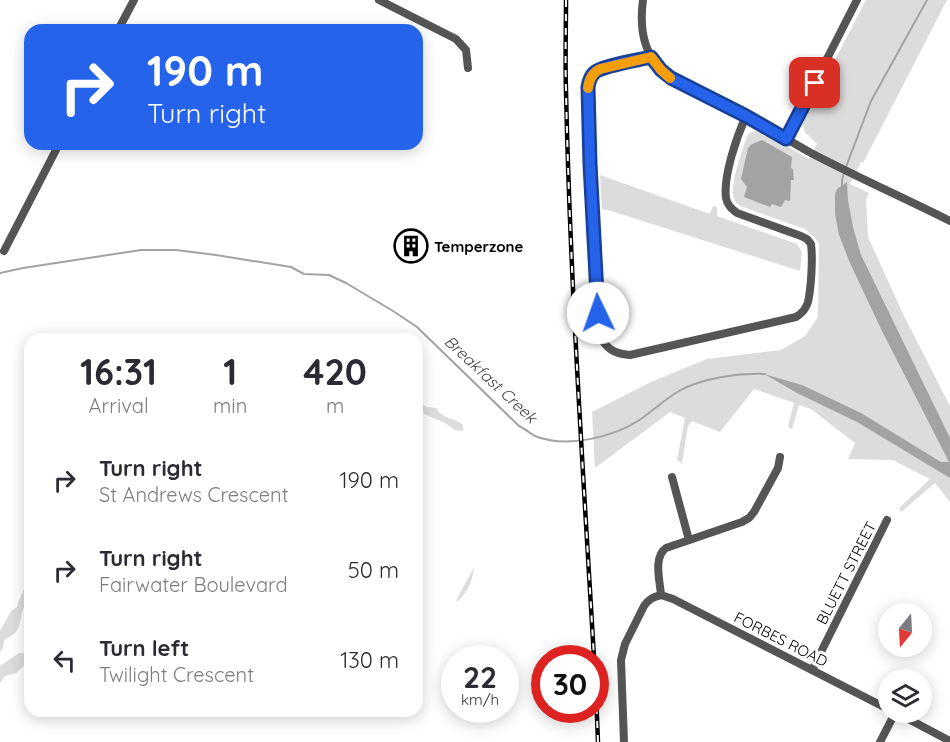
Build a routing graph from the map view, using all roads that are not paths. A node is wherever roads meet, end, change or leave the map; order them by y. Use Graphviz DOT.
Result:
graph roads {
  1 [pos="134,0"];
  2 [pos="379,0"];
  3 [pos="643,0"];
  4 [pos="857,0"];
  5 [pos="121,24"];
  6 [pos="651,57"];
  7 [pos="468,68"];
  8 [pos="746,116"];
  9 [pos="786,139"];
  10 [pos="56,150"];
  11 [pos="950,221"];
  12 [pos="4,251"];
  13 [pos="780,457"];
  14 [pos="672,477"];
  15 [pos="887,520"];
  16 [pos="689,540"];
  17 [pos="661,596"];
  18 [pos="812,670"];
  19 [pos="878,704"];
  20 [pos="890,723"];
  21 [pos="915,723"];
  22 [pos="950,741"];
  23 [pos="624,742"];
  24 [pos="880,742"];
  1 -- 5 [label="street"];
  2 -- 7 [label="street"];
  3 -- 6 [label="street"];
  4 -- 9 [label="street"];
  6 -- 8 [label="street"];
  6 -- 8 [label="street"];
  8 -- 9 [label="street"];
  9 -- 11 [label="street"];
  10 -- 12 [label="street"];
  13 -- 16 [label="street"];
  14 -- 16 [label="street"];
  15 -- 18 [label="street, BLUETT STREET"];
  16 -- 17 [label="street"];
  17 -- 18 [label="street, FORBES ROAD"];
  17 -- 23 [label="street"];
  18 -- 19 [label="street, FORBES ROAD"];
  20 -- 24 [label="street"];
  21 -- 22 [label="street"];
}
